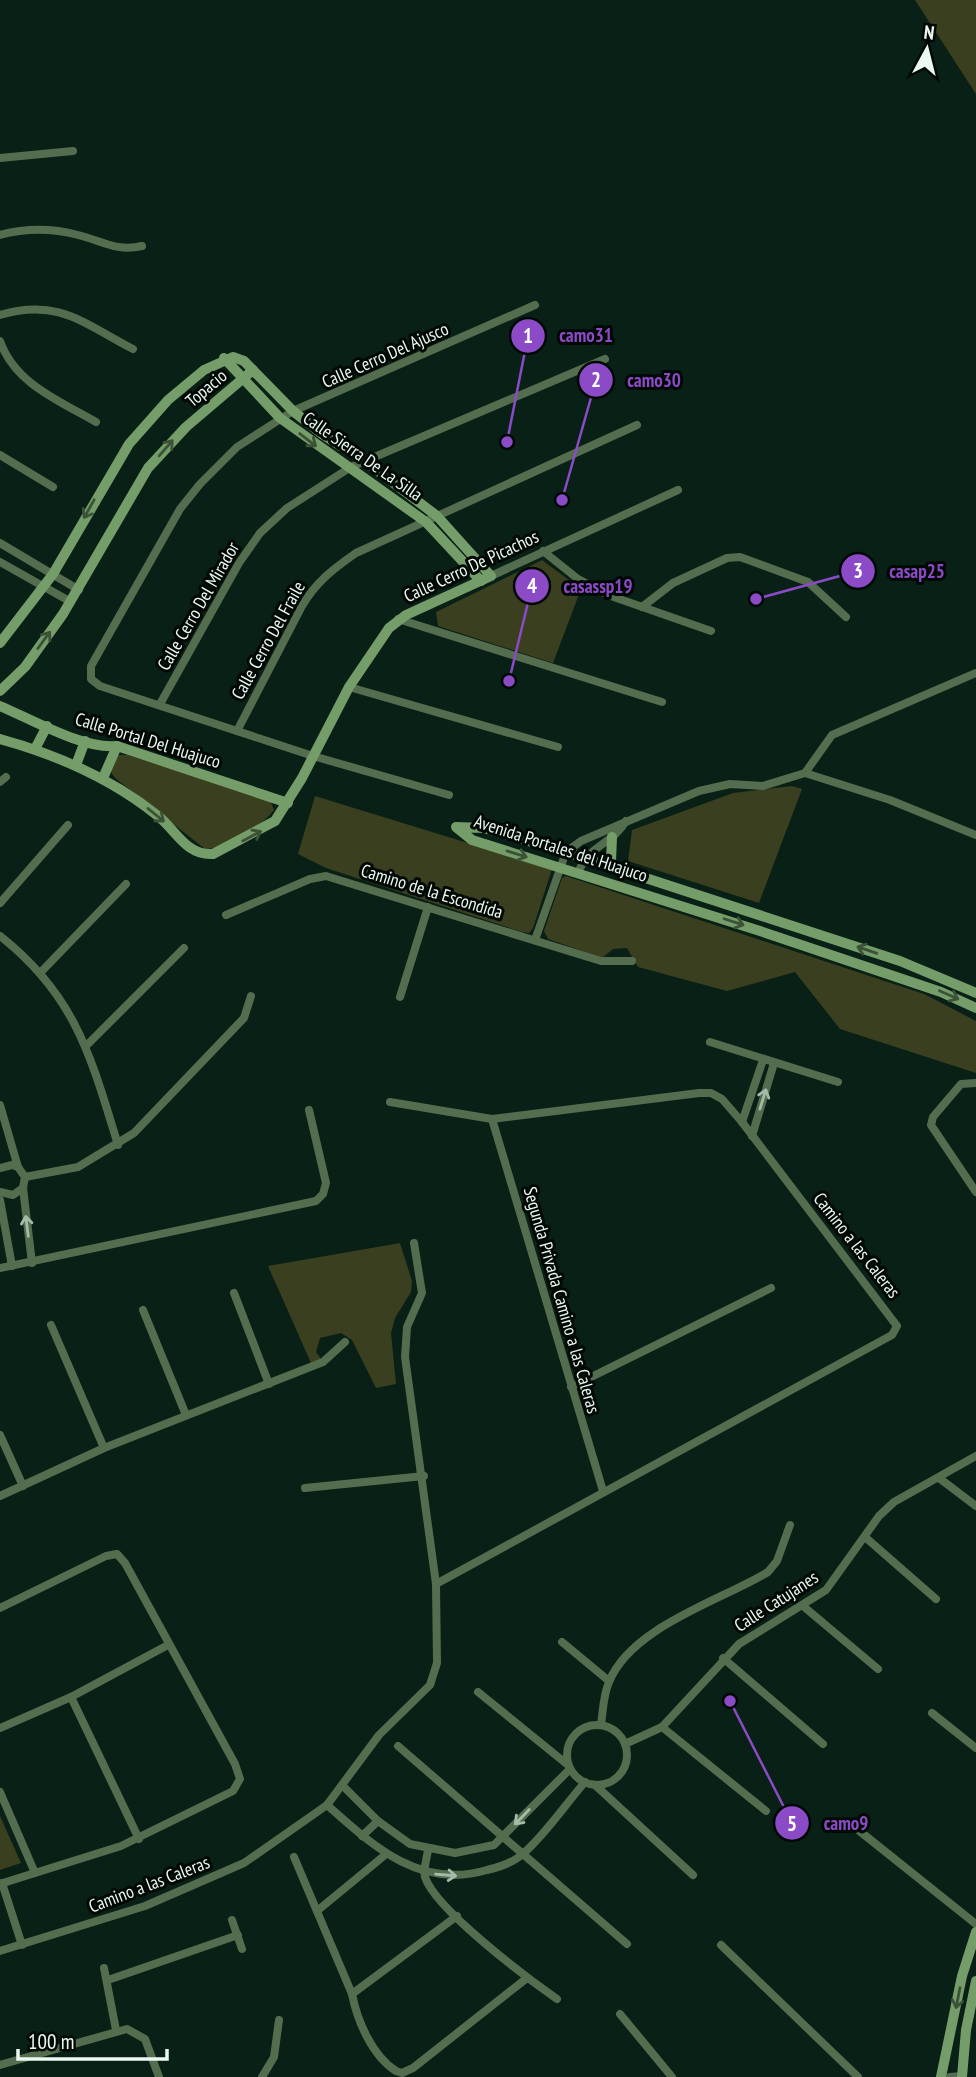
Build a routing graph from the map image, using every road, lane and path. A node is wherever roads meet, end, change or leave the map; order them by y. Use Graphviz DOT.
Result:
graph roads {
  1 [pos="73,150"];
  2 [pos="0,158"];
  3 [pos="0,235"];
  4 [pos="142,246"];
  5 [pos="535,305"];
  6 [pos="0,315"];
  7 [pos="0,341"];
  8 [pos="133,349"];
  9 [pos="224,359"];
  10 [pos="605,359"];
  11 [pos="253,370"];
  12 [pos="243,380"];
  13 [pos="293,411"];
  14 [pos="280,418"];
  15 [pos="96,422"];
  16 [pos="637,425"];
  17 [pos="0,455"];
  18 [pos="366,462"];
  19 [pos="351,467"];
  20 [pos="53,487"];
  21 [pos="678,490"];
  22 [pos="432,519"];
  23 [pos="0,543"];
  24 [pos="10,549"];
  25 [pos="543,551"];
  26 [pos="1,562"];
  27 [pos="53,574"];
  28 [pos="486,579"];
  29 [pos="43,587"];
  30 [pos="79,590"];
  31 [pos="71,602"];
  32 [pos="642,607"];
  33 [pos="846,617"];
  34 [pos="398,619"];
  35 [pos="711,631"];
  36 [pos="0,643"];
  37 [pos="975,675"];
  38 [pos="349,687"];
  39 [pos="0,691"];
  40 [pos="662,702"];
  41 [pos="160,704"];
  42 [pos="0,706"];
  43 [pos="47,726"];
  44 [pos="237,731"];
  45 [pos="0,739"];
  46 [pos="85,741"];
  47 [pos="117,746"];
  48 [pos="558,747"];
  49 [pos="35,749"];
  50 [pos="313,755"];
  51 [pos="76,765"];
  52 [pos="805,773"];
  53 [pos="103,778"];
  54 [pos="449,795"];
  55 [pos="288,803"];
  56 [pos="626,821"];
  57 [pos="68,825"];
  58 [pos="976,835"];
  59 [pos="612,837"];
  60 [pos="566,852"];
  61 [pos="583,859"];
  62 [pos="561,867"];
  63 [pos="615,869"];
  64 [pos="578,873"];
  65 [pos="126,884"];
  66 [pos="0,903"];
  67 [pos="428,907"];
  68 [pos="226,915"];
  69 [pos="0,936"];
  70 [pos="535,940"];
  71 [pos="184,948"];
  72 [pos="632,961"];
  73 [pos="41,972"];
  74 [pos="976,993"];
  75 [pos="251,996"];
  76 [pos="400,997"];
  77 [pos="976,1008"];
  78 [pos="710,1042"];
  79 [pos="87,1045"];
  80 [pos="763,1060"];
  81 [pos="774,1063"];
  82 [pos="838,1082"];
  83 [pos="976,1083"];
  84 [pos="390,1102"];
  85 [pos="0,1105"];
  86 [pos="309,1110"];
  87 [pos="492,1119"];
  88 [pos="742,1122"];
  89 [pos="752,1136"];
  90 [pos="118,1145"];
  91 [pos="18,1167"];
  92 [pos="0,1168"];
  93 [pos="25,1177"];
  94 [pos="23,1188"];
  95 [pos="0,1192"];
  96 [pos="976,1192"];
  97 [pos="0,1200"];
  98 [pos="414,1243"];
  99 [pos="32,1264"];
  100 [pos="12,1266"];
  101 [pos="0,1268"];
  102 [pos="771,1288"];
  103 [pos="234,1293"];
  104 [pos="143,1310"];
  105 [pos="51,1325"];
  106 [pos="345,1342"];
  107 [pos="269,1384"];
  108 [pos="570,1387"];
  109 [pos="186,1415"];
  110 [pos="0,1435"];
  111 [pos="104,1448"];
  112 [pos="976,1456"];
  113 [pos="424,1476"];
  114 [pos="939,1478"];
  115 [pos="23,1486"];
  116 [pos="305,1488"];
  117 [pos="603,1490"];
  118 [pos="0,1496"];
  119 [pos="976,1506"];
  120 [pos="790,1525"];
  121 [pos="865,1538"];
  122 [pos="436,1584"];
  123 [pos="936,1599"];
  124 [pos="803,1606"];
  125 [pos="0,1608"];
  126 [pos="562,1642"];
  127 [pos="168,1645"];
  128 [pos="723,1658"];
  129 [pos="878,1669"];
  130 [pos="609,1681"];
  131 [pos="478,1692"];
  132 [pos="71,1697"];
  133 [pos="932,1713"];
  134 [pos="601,1725"];
  135 [pos="663,1727"];
  136 [pos="0,1728"];
  137 [pos="625,1744"];
  138 [pos="823,1744"];
  139 [pos="398,1746"];
  140 [pos="976,1748"];
  141 [pos="569,1767"];
  142 [pos="590,1784"];
  143 [pos="342,1785"];
  144 [pos="0,1792"];
  145 [pos="327,1805"];
  146 [pos="766,1811"];
  147 [pos="378,1821"];
  148 [pos="852,1825"];
  149 [pos="362,1836"];
  150 [pos="503,1837"];
  151 [pos="139,1839"];
  152 [pos="428,1850"];
  153 [pos="524,1854"];
  154 [pos="385,1855"];
  155 [pos="294,1857"];
  156 [pos="424,1872"];
  157 [pos="35,1873"];
  158 [pos="693,1875"];
  159 [pos="1,1883"];
  160 [pos="317,1911"];
  161 [pos="457,1916"];
  162 [pos="232,1920"];
  163 [pos="976,1924"];
  164 [pos="976,1932"];
  165 [pos="238,1935"];
  166 [pos="627,1944"];
  167 [pos="22,1945"];
  168 [pos="721,1945"];
  169 [pos="242,1949"];
  170 [pos="0,1951"];
  171 [pos="104,1968"];
  172 [pos="527,1978"];
  173 [pos="108,1980"];
  174 [pos="976,1981"];
  175 [pos="352,1994"];
  176 [pos="557,1999"];
  177 [pos="620,2014"];
  178 [pos="279,2020"];
  179 [pos="116,2030"];
  180 [pos="0,2065"];
  181 [pos="669,2076"];
  182 [pos="159,2077"];
  183 [pos="262,2077"];
  184 [pos="858,2077"];
  185 [pos="941,2077"];
  186 [pos="950,2077"];
  187 [pos="962,2077"];
  1 -- 2 [label="street"];
  3 -- 4 [label="street"];
  5 -- 13 [label="street, Calle Cerro Del Ajusco"];
  6 -- 8 [label="street"];
  7 -- 15 [label="street"];
  9 -- 11 [label="street, Topacio"];
  9 -- 12 [label="street, Calle Sierra De La Silla"];
  9 -- 27 [label="street, Topacio, one-way"];
  10 -- 18 [label="street, Calle Cerro Del Mirador"];
  11 -- 12 [label="street, Topacio"];
  11 -- 13 [label="street, Calle Sierra De La Silla"];
  12 -- 14 [label="street, Calle Sierra De La Silla"];
  30 -- 12 [label="street, Topacio, one-way"];
  13 -- 14 [label="street, Calle Cerro Del Ajusco"];
  13 -- 18 [label="street, Calle Sierra De La Silla"];
  14 -- 19 [label="street, Calle Sierra De La Silla, one-way"];
  14 -- 41 [label="street, Calle Cerro Del Ajusco"];
  16 -- 22 [label="street, Calle Cerro Del Fraile"];
  17 -- 20 [label="street"];
  18 -- 19 [label="street, Calle Cerro Del Mirador"];
  18 -- 22 [label="street, Calle Sierra De La Silla"];
  19 -- 22 [label="street, Calle Sierra De La Silla"];
  19 -- 41 [label="street, Calle Cerro Del Mirador"];
  21 -- 25 [label="street, Calle Cerro De Picachos"];
  22 -- 28 [label="street, Calle Sierra De La Silla"];
  22 -- 44 [label="street, Calle Cerro Del Fraile"];
  23 -- 24 [label="street"];
  24 -- 26 [label="street"];
  24 -- 27 [label="street"];
  25 -- 28 [label="street, Calle Cerro De Picachos"];
  25 -- 32 [label="street"];
  26 -- 29 [label="street"];
  27 -- 29 [label="street, Topacio"];
  27 -- 30 [label="street"];
  28 -- 34 [label="street, Calle Cerro De Picachos"];
  29 -- 31 [label="street"];
  29 -- 36 [label="street, Topacio"];
  30 -- 31 [label="street, Topacio"];
  39 -- 31 [label="street, Topacio, one-way"];
  32 -- 33 [label="street"];
  32 -- 35 [label="street"];
  34 -- 38 [label="street, Calle Cerro De Picachos"];
  34 -- 40 [label="street"];
  37 -- 52 [label="street"];
  38 -- 48 [label="street"];
  38 -- 50 [label="street, Calle Cerro De Picachos"];
  41 -- 44 [label="street"];
  42 -- 43 [label="street, Calle Portal Del Huajuco"];
  43 -- 46 [label="street, Calle Portal Del Huajuco"];
  43 -- 49 [label="street"];
  44 -- 50 [label="street"];
  45 -- 49 [label="street"];
  46 -- 47 [label="street, Calle Portal Del Huajuco"];
  46 -- 51 [label="street"];
  47 -- 53 [label="street"];
  47 -- 55 [label="street, Calle Portal Del Huajuco"];
  49 -- 51 [label="street"];
  50 -- 54 [label="street"];
  50 -- 55 [label="street, Calle Cerro De Picachos"];
  51 -- 53 [label="street"];
  52 -- 56 [label="street"];
  52 -- 58 [label="street"];
  53 -- 55 [label="street, Calle Cerro De Picachos, one-way"];
  56 -- 59 [label="street"];
  56 -- 60 [label="street"];
  57 -- 66 [label="street"];
  59 -- 61 [label="street"];
  59 -- 63 [label="street"];
  60 -- 61 [label="street, Avenida Portales del Huajuco"];
  60 -- 62 [label="street"];
  60 -- 62 [label="street, Avenida Portales del Huajuco, one-way"];
  61 -- 63 [label="street, Avenida Portales del Huajuco"];
  61 -- 64 [label="street"];
  62 -- 64 [label="street, Avenida Portales del Huajuco"];
  62 -- 70 [label="street"];
  74 -- 63 [label="street, Avenida Portales del Huajuco, one-way"];
  64 -- 77 [label="street, Avenida Portales del Huajuco, one-way"];
  65 -- 73 [label="street"];
  67 -- 68 [label="street, Camino de la Escondida"];
  67 -- 70 [label="street, Camino de la Escondida"];
  67 -- 76 [label="street"];
  69 -- 73 [label="street"];
  70 -- 72 [label="street, Camino de la Escondida"];
  71 -- 79 [label="street"];
  73 -- 79 [label="street"];
  75 -- 90 [label="street"];
  78 -- 80 [label="street"];
  79 -- 90 [label="street"];
  80 -- 81 [label="street"];
  80 -- 88 [label="street"];
  81 -- 82 [label="street"];
  89 -- 81 [label="street, one-way"];
  83 -- 96 [label="street"];
  84 -- 87 [label="street, Camino a las Caleras"];
  85 -- 91 [label="street"];
  86 -- 99 [label="street"];
  87 -- 88 [label="street, Camino a las Caleras"];
  87 -- 108 [label="street, Segunda Privada Camino a las Caleras"];
  88 -- 89 [label="street, Camino a las Caleras"];
  89 -- 117 [label="street, Camino a las Caleras"];
  90 -- 93 [label="street"];
  91 -- 92 [label="street"];
  91 -- 93 [label="street"];
  93 -- 94 [label="street"];
  94 -- 95 [label="street"];
  99 -- 94 [label="street, one-way"];
  97 -- 100 [label="street"];
  98 -- 113 [label="street, Camino a las Caleras"];
  99 -- 100 [label="street"];
  100 -- 101 [label="street"];
  102 -- 108 [label="street"];
  103 -- 107 [label="street"];
  104 -- 109 [label="street"];
  105 -- 111 [label="street"];
  106 -- 107 [label="street"];
  107 -- 109 [label="street"];
  108 -- 117 [label="street, Segunda Privada Camino a las Caleras"];
  109 -- 111 [label="street"];
  110 -- 115 [label="street"];
  111 -- 115 [label="street"];
  112 -- 114 [label="street, Calle Catujanes"];
  113 -- 116 [label="street"];
  113 -- 122 [label="street, Camino a las Caleras"];
  114 -- 119 [label="street"];
  114 -- 121 [label="street, Calle Catujanes"];
  115 -- 118 [label="street"];
  117 -- 122 [label="street, Camino a las Caleras"];
  120 -- 130 [label="street"];
  121 -- 123 [label="street"];
  121 -- 124 [label="street, Calle Catujanes"];
  122 -- 143 [label="street, Camino a las Caleras"];
  124 -- 128 [label="street, Calle Catujanes"];
  124 -- 129 [label="street"];
  125 -- 127 [label="street"];
  126 -- 130 [label="street"];
  127 -- 132 [label="street"];
  127 -- 151 [label="street"];
  128 -- 135 [label="street, Calle Catujanes"];
  128 -- 138 [label="street"];
  130 -- 134 [label="street"];
  131 -- 141 [label="street"];
  132 -- 136 [label="street"];
  132 -- 151 [label="street"];
  133 -- 140 [label="street"];
  134 -- 137 [label="street"];
  134 -- 141 [label="street"];
  135 -- 137 [label="street, Calle Catujanes"];
  135 -- 146 [label="street"];
  137 -- 142 [label="street"];
  139 -- 150 [label="street"];
  141 -- 142 [label="street"];
  141 -- 150 [label="street, one-way"];
  142 -- 153 [label="street"];
  142 -- 158 [label="street"];
  143 -- 145 [label="street, Camino a las Caleras"];
  143 -- 147 [label="street"];
  144 -- 157 [label="street"];
  145 -- 149 [label="street"];
  145 -- 167 [label="street, Camino a las Caleras"];
  147 -- 149 [label="street"];
  147 -- 152 [label="street"];
  148 -- 163 [label="street"];
  149 -- 154 [label="street"];
  150 -- 152 [label="street"];
  150 -- 153 [label="street"];
  151 -- 157 [label="street"];
  152 -- 156 [label="street"];
  156 -- 153 [label="street, one-way"];
  153 -- 166 [label="street"];
  154 -- 156 [label="street"];
  154 -- 160 [label="street"];
  155 -- 160 [label="street"];
  156 -- 161 [label="street"];
  157 -- 159 [label="street"];
  159 -- 167 [label="street"];
  160 -- 175 [label="street"];
  161 -- 172 [label="street"];
  161 -- 175 [label="street"];
  162 -- 165 [label="street"];
  164 -- 185 [label="street, one-way"];
  165 -- 169 [label="street"];
  165 -- 173 [label="street"];
  167 -- 170 [label="street, Camino a las Caleras"];
  168 -- 184 [label="street"];
  171 -- 173 [label="street"];
  172 -- 175 [label="street"];
  172 -- 176 [label="street"];
  173 -- 179 [label="street"];
  174 -- 187 [label="street"];
  177 -- 181 [label="street"];
  178 -- 183 [label="street"];
  179 -- 180 [label="street"];
  179 -- 182 [label="street"];
  186 -- 187 [label="street"];
}
